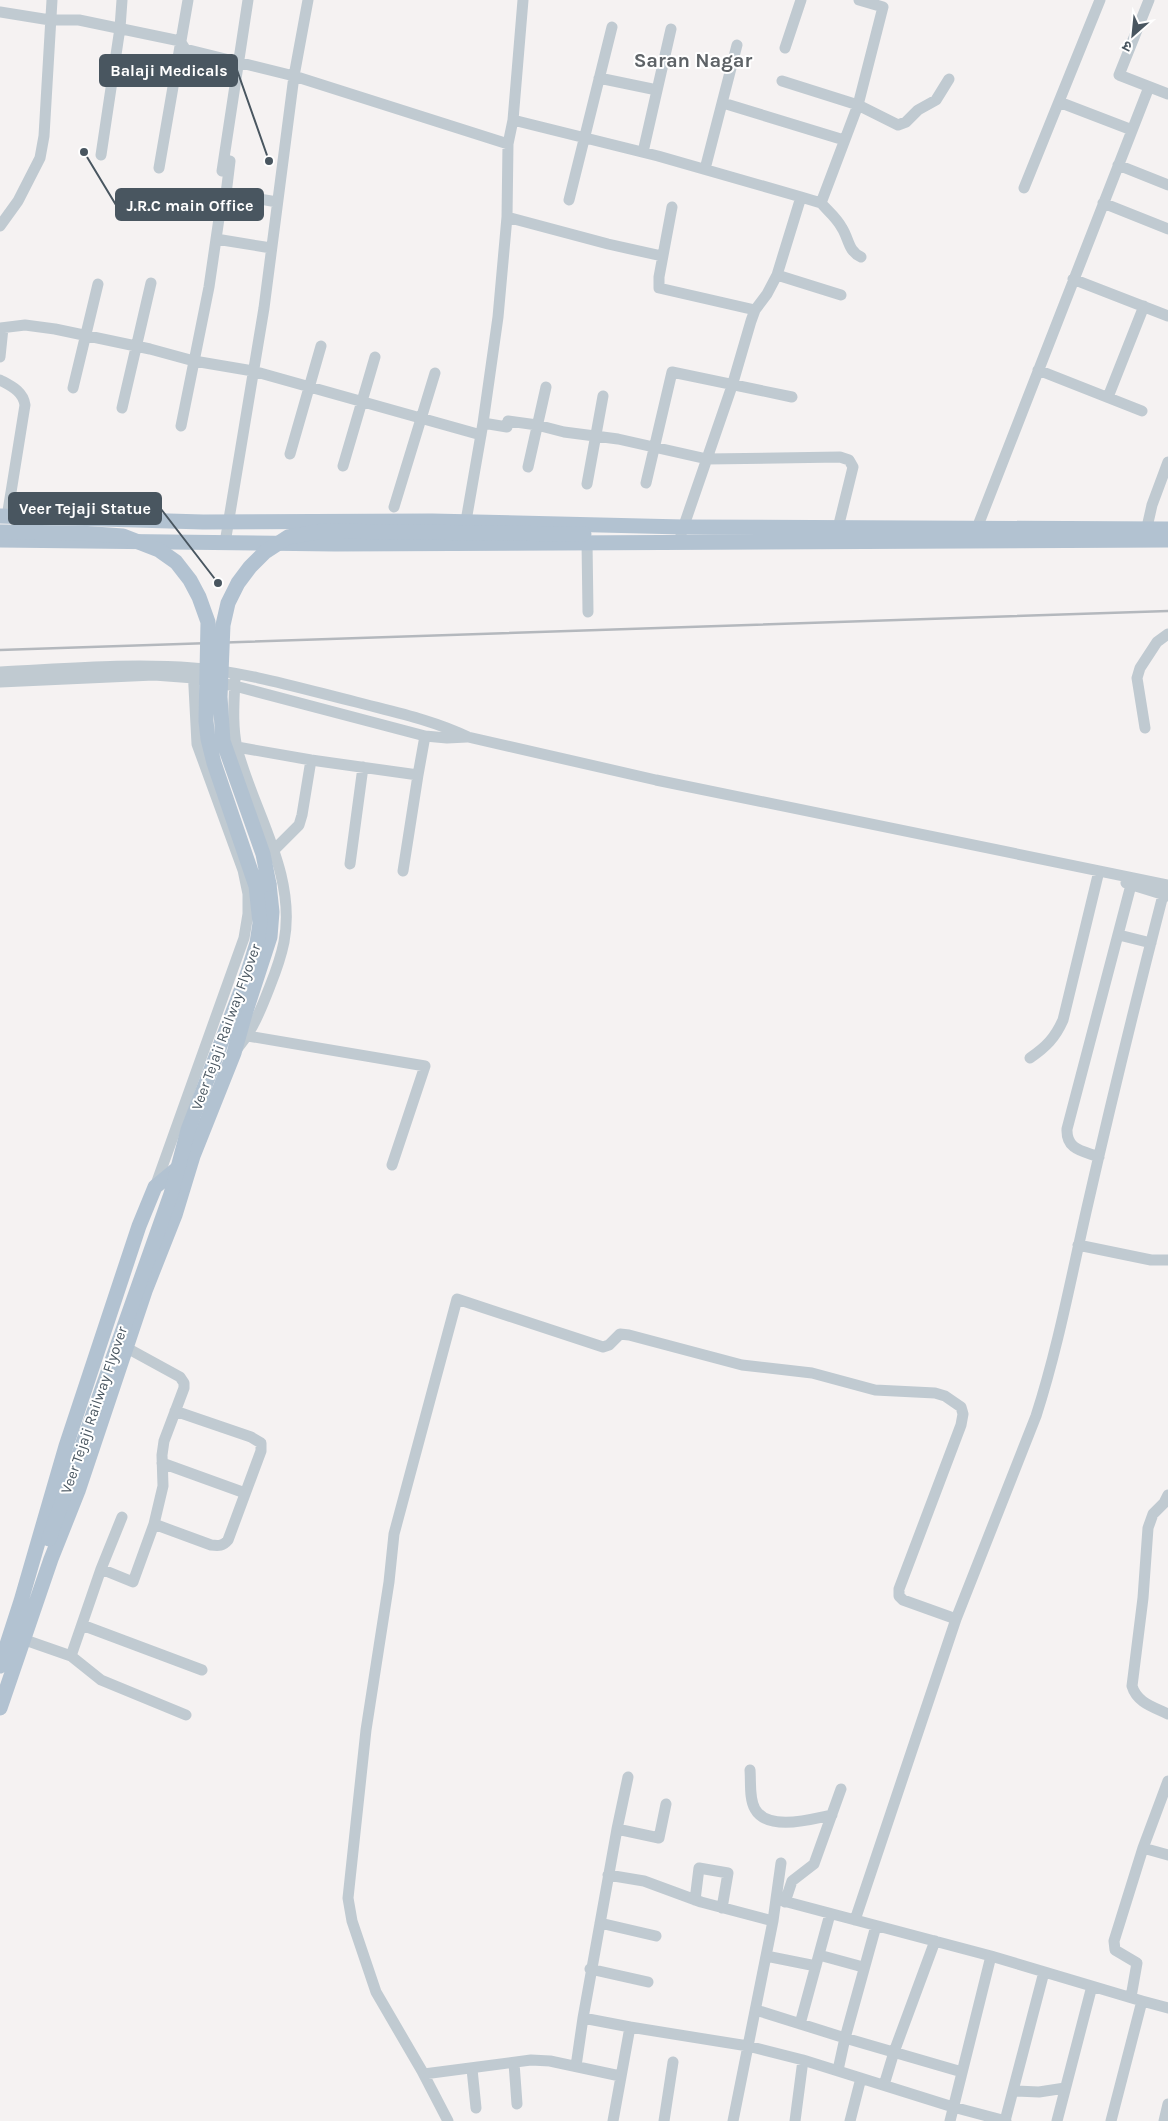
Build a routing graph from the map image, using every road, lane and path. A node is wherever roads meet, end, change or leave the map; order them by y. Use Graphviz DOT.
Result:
graph roads {
  1 [pos="52,0"];
  2 [pos="122,0"];
  3 [pos="188,0"];
  4 [pos="248,0"];
  5 [pos="308,0"];
  6 [pos="523,0"];
  7 [pos="801,0"];
  8 [pos="859,0"];
  9 [pos="1100,0"];
  10 [pos="1149,0"];
  11 [pos="884,4"];
  12 [pos="0,12"];
  13 [pos="50,20"];
  14 [pos="612,27"];
  15 [pos="122,28"];
  16 [pos="671,28"];
  17 [pos="183,45"];
  18 [pos="737,45"];
  19 [pos="785,48"];
  20 [pos="240,66"];
  21 [pos="294,76"];
  22 [pos="599,78"];
  23 [pos="949,79"];
  24 [pos="782,80"];
  25 [pos="1149,87"];
  26 [pos="657,90"];
  27 [pos="1168,94"];
  28 [pos="1059,102"];
  29 [pos="723,103"];
  30 [pos="858,105"];
  31 [pos="513,120"];
  32 [pos="1132,130"];
  33 [pos="583,137"];
  34 [pos="844,140"];
  35 [pos="508,144"];
  36 [pos="642,152"];
  37 [pos="104,155"];
  38 [pos="1118,165"];
  39 [pos="162,169"];
  40 [pos="705,169"];
  41 [pos="222,171"];
  42 [pos="1168,185"];
  43 [pos="1024,188"];
  44 [pos="226,194"];
  45 [pos="801,198"];
  46 [pos="569,200"];
  47 [pos="277,202"];
  48 [pos="1103,203"];
  49 [pos="821,204"];
  50 [pos="672,208"];
  51 [pos="506,217"];
  52 [pos="0,226"];
  53 [pos="1168,229"];
  54 [pos="216,239"];
  55 [pos="271,248"];
  56 [pos="662,256"];
  57 [pos="861,257"];
  58 [pos="776,275"];
  59 [pos="1073,279"];
  60 [pos="151,283"];
  61 [pos="98,284"];
  62 [pos="841,295"];
  63 [pos="1144,306"];
  64 [pos="755,310"];
  65 [pos="1168,316"];
  66 [pos="2,328"];
  67 [pos="86,336"];
  68 [pos="137,346"];
  69 [pos="321,346"];
  70 [pos="0,357"];
  71 [pos="375,357"];
  72 [pos="194,361"];
  73 [pos="1038,370"];
  74 [pos="253,372"];
  75 [pos="435,373"];
  76 [pos="0,380"];
  77 [pos="309,386"];
  78 [pos="732,386"];
  79 [pos="546,387"];
  80 [pos="73,388"];
  81 [pos="603,396"];
  82 [pos="792,397"];
  83 [pos="1108,398"];
  84 [pos="363,401"];
  85 [pos="122,408"];
  86 [pos="1142,411"];
  87 [pos="420,418"];
  88 [pos="483,423"];
  89 [pos="538,425"];
  90 [pos="181,426"];
  91 [pos="481,435"];
  92 [pos="595,436"];
  93 [pos="653,446"];
  94 [pos="290,454"];
  95 [pos="707,459"];
  96 [pos="1168,462"];
  97 [pos="343,466"];
  98 [pos="528,467"];
  99 [pos="646,483"];
  100 [pos="588,484"];
  101 [pos="394,507"];
  102 [pos="4,516"];
  103 [pos="466,521"];
  104 [pos="228,522"];
  105 [pos="618,524"];
  106 [pos="838,528"];
  107 [pos="977,528"];
  108 [pos="1168,529"];
  109 [pos="0,532"];
  110 [pos="681,534"];
  111 [pos="1145,534"];
  112 [pos="586,538"];
  113 [pos="0,540"];
  114 [pos="1168,540"];
  115 [pos="225,543"];
  116 [pos="588,612"];
  117 [pos="1168,634"];
  118 [pos="0,672"];
  119 [pos="194,673"];
  120 [pos="235,674"];
  121 [pos="0,682"];
  122 [pos="235,686"];
  123 [pos="1145,728"];
  124 [pos="425,736"];
  125 [pos="468,737"];
  126 [pos="237,746"];
  127 [pos="311,760"];
  128 [pos="363,767"];
  129 [pos="418,775"];
  130 [pos="274,850"];
  131 [pos="350,864"];
  132 [pos="403,871"];
  133 [pos="1099,871"];
  134 [pos="1131,885"];
  135 [pos="1166,892"];
  136 [pos="1119,935"];
  137 [pos="1151,943"];
  138 [pos="248,1036"];
  139 [pos="234,1053"];
  140 [pos="1030,1058"];
  141 [pos="193,1156"];
  142 [pos="1098,1157"];
  143 [pos="392,1165"];
  144 [pos="155,1187"];
  145 [pos="1078,1246"];
  146 [pos="1168,1260"];
  147 [pos="127,1348"];
  148 [pos="175,1411"];
  149 [pos="162,1463"];
  150 [pos="245,1493"];
  151 [pos="1168,1495"];
  152 [pos="122,1517"];
  153 [pos="154,1524"];
  154 [pos="101,1569"];
  155 [pos="28,1603"];
  156 [pos="956,1619"];
  157 [pos="82,1624"];
  158 [pos="28,1641"];
  159 [pos="71,1656"];
  160 [pos="0,1666"];
  161 [pos="202,1670"];
  162 [pos="0,1708"];
  163 [pos="1168,1714"];
  164 [pos="186,1715"];
  165 [pos="750,1770"];
  166 [pos="628,1776"];
  167 [pos="1168,1781"];
  168 [pos="841,1789"];
  169 [pos="666,1804"];
  170 [pos="832,1815"];
  171 [pos="617,1829"];
  172 [pos="1143,1848"];
  173 [pos="1168,1855"];
  174 [pos="781,1863"];
  175 [pos="608,1875"];
  176 [pos="695,1900"];
  177 [pos="781,1900"];
  178 [pos="722,1908"];
  179 [pos="830,1914"];
  180 [pos="855,1920"];
  181 [pos="773,1921"];
  182 [pos="600,1923"];
  183 [pos="876,1926"];
  184 [pos="656,1936"];
  185 [pos="935,1941"];
  186 [pos="766,1956"];
  187 [pos="991,1956"];
  188 [pos="817,1960"];
  189 [pos="863,1967"];
  190 [pos="590,1969"];
  191 [pos="1044,1972"];
  192 [pos="648,1982"];
  193 [pos="1092,1986"];
  194 [pos="1137,1999"];
  195 [pos="1168,2008"];
  196 [pos="756,2010"];
  197 [pos="583,2018"];
  198 [pos="800,2024"];
  199 [pos="630,2026"];
  200 [pos="845,2038"];
  201 [pos="748,2046"];
  202 [pos="894,2052"];
  203 [pos="803,2060"];
  204 [pos="673,2062"];
  205 [pos="514,2063"];
  206 [pos="576,2066"];
  207 [pos="472,2069"];
  208 [pos="838,2070"];
  209 [pos="962,2072"];
  210 [pos="424,2074"];
  211 [pos="620,2076"];
  212 [pos="861,2078"];
  213 [pos="884,2085"];
  214 [pos="1065,2088"];
  215 [pos="1013,2092"];
  216 [pos="517,2104"];
  217 [pos="1168,2105"];
  218 [pos="953,2107"];
  219 [pos="476,2108"];
  220 [pos="448,2121"];
  221 [pos="613,2121"];
  222 [pos="664,2121"];
  223 [pos="734,2121"];
  224 [pos="795,2121"];
  225 [pos="850,2121"];
  226 [pos="950,2121"];
  227 [pos="1005,2121"];
  228 [pos="1057,2121"];
  229 [pos="1111,2121"];
  230 [pos="1164,2121"];
  1 -- 13 [label="street"];
  2 -- 15 [label="street"];
  3 -- 17 [label="street"];
  4 -- 20 [label="street"];
  5 -- 21 [label="street"];
  6 -- 31 [label="street"];
  7 -- 19 [label="street"];
  8 -- 11 [label="street"];
  9 -- 28 [label="street"];
  10 -- 25 [label="street"];
  11 -- 30 [label="street"];
  12 -- 13 [label="street"];
  13 -- 15 [label="street"];
  13 -- 52 [label="street"];
  14 -- 22 [label="street"];
  15 -- 17 [label="street"];
  15 -- 37 [label="street"];
  16 -- 26 [label="street"];
  17 -- 20 [label="street"];
  17 -- 39 [label="street"];
  18 -- 29 [label="street"];
  20 -- 21 [label="street"];
  20 -- 41 [label="street"];
  20 -- 44 [label="street"];
  21 -- 35 [label="street"];
  21 -- 47 [label="street"];
  22 -- 26 [label="street"];
  22 -- 33 [label="street"];
  23 -- 30 [label="street"];
  24 -- 30 [label="street"];
  25 -- 27 [label="street"];
  25 -- 32 [label="street"];
  26 -- 36 [label="street"];
  28 -- 32 [label="street"];
  28 -- 43 [label="street"];
  29 -- 34 [label="street"];
  29 -- 40 [label="street"];
  30 -- 34 [label="street"];
  31 -- 33 [label="street"];
  31 -- 35 [label="street"];
  32 -- 38 [label="street"];
  33 -- 36 [label="street"];
  33 -- 46 [label="street"];
  34 -- 49 [label="street"];
  35 -- 51 [label="street"];
  36 -- 40 [label="street"];
  38 -- 42 [label="street"];
  38 -- 48 [label="street"];
  40 -- 45 [label="street"];
  44 -- 47 [label="street"];
  44 -- 54 [label="street"];
  45 -- 49 [label="street"];
  45 -- 58 [label="street"];
  47 -- 55 [label="street"];
  48 -- 53 [label="street"];
  48 -- 59 [label="street"];
  49 -- 57 [label="street"];
  50 -- 56 [label="street"];
  51 -- 56 [label="street"];
  51 -- 88 [label="street"];
  54 -- 55 [label="street"];
  54 -- 72 [label="street"];
  55 -- 74 [label="street"];
  56 -- 64 [label="street"];
  58 -- 62 [label="street"];
  58 -- 64 [label="street"];
  59 -- 63 [label="street"];
  59 -- 73 [label="street"];
  60 -- 68 [label="street"];
  61 -- 67 [label="street"];
  63 -- 65 [label="street"];
  63 -- 83 [label="street"];
  64 -- 78 [label="street"];
  66 -- 67 [label="street"];
  66 -- 70 [label="street"];
  67 -- 68 [label="street"];
  67 -- 80 [label="street"];
  68 -- 72 [label="street"];
  68 -- 85 [label="street"];
  69 -- 77 [label="street"];
  71 -- 84 [label="street"];
  72 -- 74 [label="street"];
  72 -- 90 [label="street"];
  73 -- 83 [label="street"];
  73 -- 107 [label="street"];
  74 -- 77 [label="street"];
  74 -- 104 [label="street"];
  75 -- 87 [label="street"];
  76 -- 102 [label="street"];
  77 -- 84 [label="street"];
  77 -- 94 [label="street"];
  78 -- 82 [label="street"];
  78 -- 93 [label="street"];
  78 -- 95 [label="street"];
  79 -- 89 [label="street"];
  81 -- 92 [label="street"];
  83 -- 86 [label="street"];
  84 -- 87 [label="street"];
  84 -- 97 [label="street"];
  87 -- 91 [label="street"];
  87 -- 101 [label="street"];
  88 -- 89 [label="street"];
  88 -- 91 [label="street"];
  89 -- 92 [label="street"];
  89 -- 98 [label="street"];
  91 -- 103 [label="street"];
  92 -- 93 [label="street"];
  92 -- 100 [label="street"];
  93 -- 95 [label="street"];
  93 -- 99 [label="street"];
  95 -- 106 [label="street"];
  95 -- 110 [label="street"];
  96 -- 111 [label="street"];
  102 -- 104 [label="main road"];
  103 -- 104 [label="main road"];
  103 -- 105 [label="main road"];
  104 -- 115 [label="street"];
  105 -- 110 [label="main road"];
  105 -- 112 [label="main road"];
  106 -- 107 [label="main road"];
  106 -- 110 [label="main road"];
  107 -- 111 [label="main road"];
  108 -- 111 [label="main road"];
  109 -- 155 [label="main road, Veer Tejaji Railway Flyover, bridge"];
  110 -- 111 [label="main road"];
  110 -- 112 [label="main road"];
  111 -- 114 [label="main road"];
  112 -- 115 [label="main road"];
  112 -- 116 [label="street"];
  112 -- 139 [label="main road, bridge"];
  113 -- 115 [label="main road"];
  117 -- 123 [label="street"];
  118 -- 119 [label="street"];
  119 -- 120 [label="street"];
  119 -- 121 [label="street"];
  119 -- 122 [label="street"];
  119 -- 144 [label="street"];
  120 -- 122 [label="street"];
  120 -- 125 [label="street"];
  122 -- 124 [label="street"];
  122 -- 126 [label="street"];
  124 -- 125 [label="street"];
  124 -- 129 [label="street"];
  125 -- 133 [label="street"];
  126 -- 127 [label="street"];
  126 -- 130 [label="street"];
  127 -- 128 [label="street"];
  127 -- 130 [label="street"];
  128 -- 129 [label="street"];
  128 -- 131 [label="street"];
  129 -- 132 [label="street"];
  130 -- 138 [label="street"];
  133 -- 134 [label="street"];
  133 -- 135 [label="street"];
  133 -- 140 [label="street"];
  134 -- 135 [label="street"];
  134 -- 136 [label="street"];
  135 -- 137 [label="street"];
  136 -- 137 [label="street"];
  136 -- 142 [label="street"];
  137 -- 142 [label="street"];
  138 -- 139 [label="street"];
  138 -- 143 [label="street"];
  139 -- 141 [label="main road"];
  141 -- 144 [label="main road"];
  141 -- 147 [label="main road"];
  142 -- 145 [label="street"];
  144 -- 155 [label="main road"];
  145 -- 146 [label="street"];
  145 -- 156 [label="street"];
  147 -- 148 [label="street"];
  147 -- 155 [label="main road"];
  148 -- 149 [label="street"];
  148 -- 150 [label="street"];
  149 -- 150 [label="street"];
  149 -- 153 [label="street"];
  150 -- 153 [label="street"];
  151 -- 163 [label="street"];
  152 -- 154 [label="street"];
  153 -- 154 [label="street"];
  154 -- 157 [label="street"];
  155 -- 160 [label="main road"];
  155 -- 162 [label="main road"];
  156 -- 180 [label="street"];
  156 -- 210 [label="street"];
  157 -- 159 [label="street"];
  157 -- 161 [label="street"];
  158 -- 159 [label="street"];
  159 -- 164 [label="street"];
  165 -- 170 [label="street"];
  166 -- 171 [label="street"];
  167 -- 172 [label="street"];
  168 -- 170 [label="street"];
  169 -- 171 [label="street"];
  170 -- 177 [label="street"];
  171 -- 175 [label="street"];
  172 -- 173 [label="street"];
  172 -- 194 [label="street"];
  174 -- 177 [label="street"];
  175 -- 176 [label="street"];
  175 -- 182 [label="street"];
  176 -- 178 [label="street"];
  176 -- 178 [label="street"];
  177 -- 179 [label="street"];
  177 -- 181 [label="street"];
  178 -- 181 [label="street"];
  179 -- 180 [label="street"];
  179 -- 188 [label="street"];
  180 -- 183 [label="street"];
  181 -- 186 [label="street"];
  182 -- 184 [label="street"];
  182 -- 190 [label="street"];
  183 -- 185 [label="street"];
  183 -- 189 [label="street"];
  185 -- 187 [label="street"];
  185 -- 202 [label="street"];
  186 -- 188 [label="street"];
  186 -- 196 [label="street"];
  187 -- 191 [label="street"];
  187 -- 209 [label="street"];
  188 -- 189 [label="street"];
  188 -- 198 [label="street"];
  189 -- 200 [label="street"];
  190 -- 192 [label="street"];
  190 -- 197 [label="street"];
  191 -- 193 [label="street"];
  191 -- 215 [label="street"];
  193 -- 194 [label="street"];
  193 -- 214 [label="street"];
  194 -- 195 [label="street"];
  194 -- 229 [label="street"];
  196 -- 198 [label="street"];
  196 -- 201 [label="street"];
  197 -- 199 [label="street"];
  197 -- 206 [label="street"];
  198 -- 200 [label="street"];
  199 -- 201 [label="street"];
  199 -- 211 [label="street"];
  200 -- 202 [label="street"];
  200 -- 208 [label="street"];
  201 -- 203 [label="street"];
  201 -- 223 [label="street"];
  202 -- 209 [label="street"];
  202 -- 213 [label="street"];
  203 -- 208 [label="street"];
  203 -- 224 [label="street"];
  204 -- 222 [label="street"];
  205 -- 206 [label="street"];
  205 -- 207 [label="street"];
  205 -- 216 [label="street"];
  206 -- 211 [label="street"];
  207 -- 210 [label="street"];
  207 -- 219 [label="street"];
  208 -- 212 [label="street"];
  209 -- 218 [label="street"];
  210 -- 220 [label="street"];
  211 -- 221 [label="street"];
  212 -- 213 [label="street"];
  212 -- 225 [label="street"];
  213 -- 218 [label="street"];
  214 -- 215 [label="street"];
  214 -- 228 [label="street"];
  215 -- 227 [label="street"];
  217 -- 230 [label="street"];
  218 -- 226 [label="street"];
  218 -- 227 [label="street"];
}
